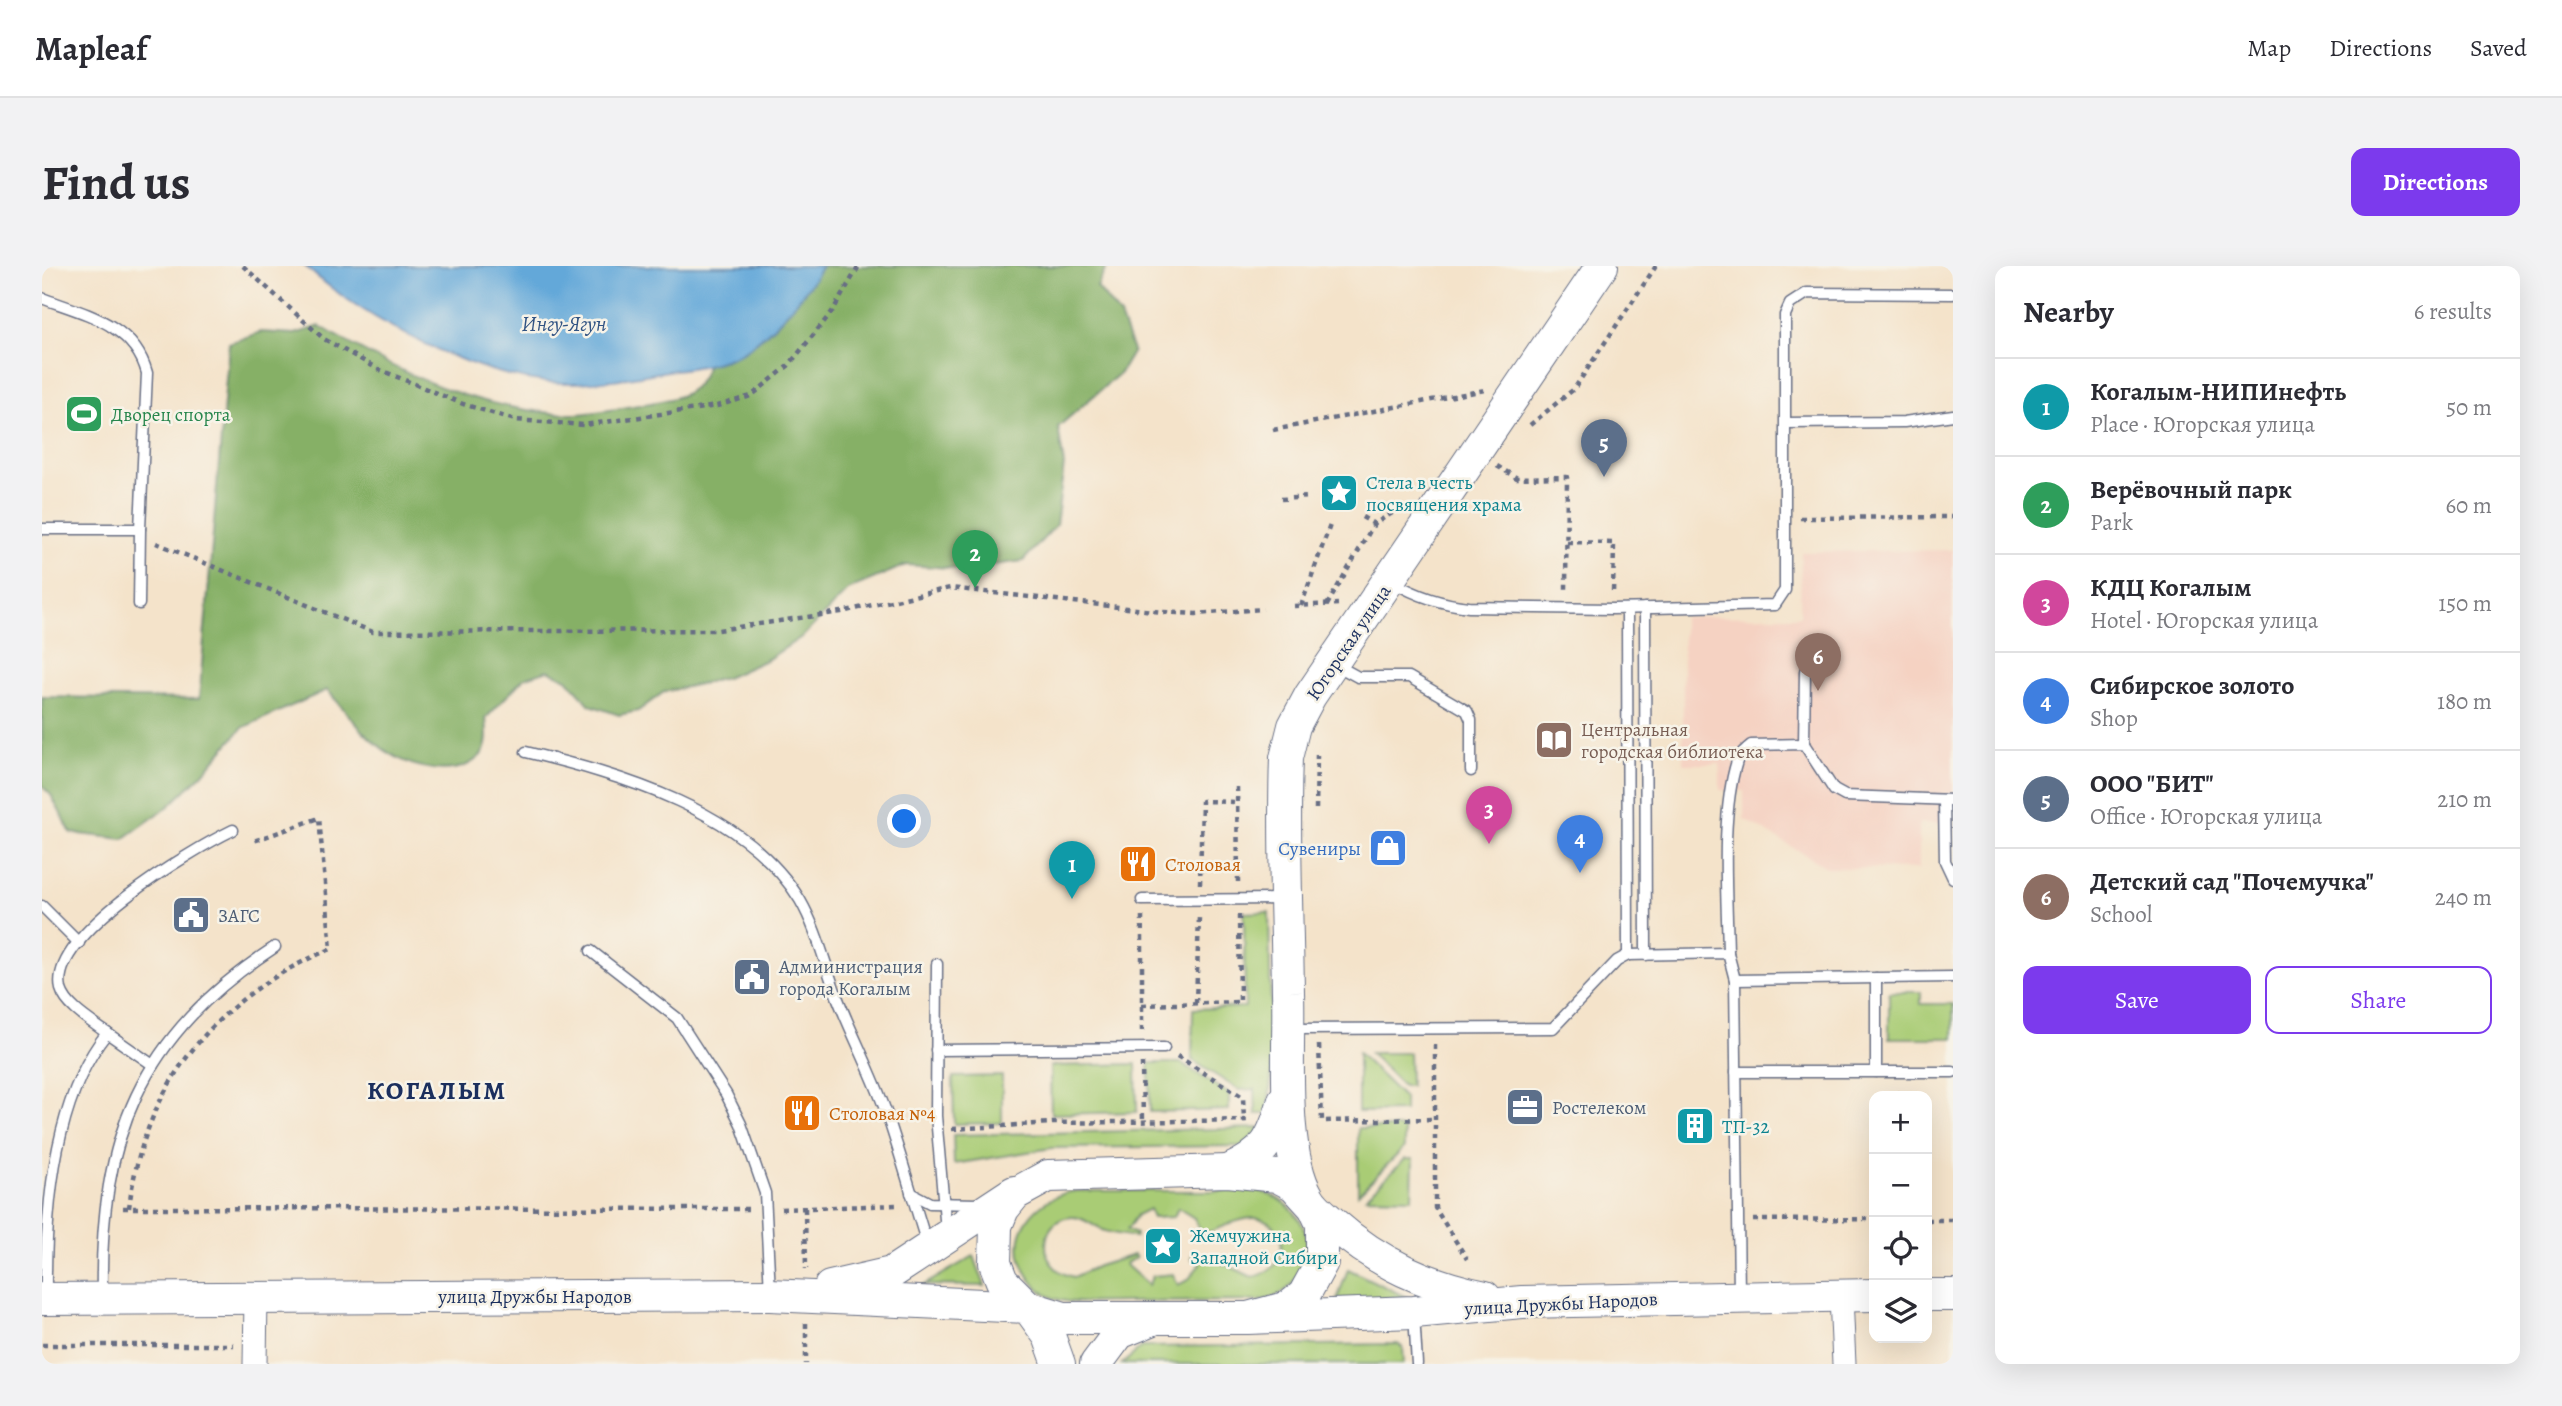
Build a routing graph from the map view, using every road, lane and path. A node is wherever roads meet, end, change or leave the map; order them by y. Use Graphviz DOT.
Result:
graph roads {
  1 [pos="243,266"];
  2 [pos="859,266"];
  3 [pos="1602,266"];
  4 [pos="1656,266"];
  5 [pos="1953,294"];
  6 [pos="42,299"];
  7 [pos="1485,390"];
  8 [pos="1953,415"];
  9 [pos="1786,423"];
  10 [pos="1273,429"];
  11 [pos="1524,429"];
  12 [pos="1503,456"];
  13 [pos="1496,466"];
  14 [pos="1488,477"];
  15 [pos="1309,497"];
  16 [pos="1281,499"];
  17 [pos="1409,503"];
  18 [pos="1362,517"];
  19 [pos="1953,517"];
  20 [pos="1785,518"];
  21 [pos="1374,524"];
  22 [pos="1331,525"];
  23 [pos="42,529"];
  24 [pos="140,529"];
  25 [pos="152,541"];
  26 [pos="1567,542"];
  27 [pos="1390,580"];
  28 [pos="139,604"];
  29 [pos="1342,604"];
  30 [pos="1327,605"];
  31 [pos="1294,606"];
  32 [pos="1301,606"];
  33 [pos="1627,608"];
  34 [pos="1645,608"];
  35 [pos="1263,609"];
  36 [pos="1566,609"];
  37 [pos="1613,609"];
  38 [pos="1333,663"];
  39 [pos="1805,671"];
  40 [pos="1804,744"];
  41 [pos="526,752"];
  42 [pos="1317,754"];
  43 [pos="1471,772"];
  44 [pos="1949,800"];
  45 [pos="1237,802"];
  46 [pos="1316,810"];
  47 [pos="233,830"];
  48 [pos="1949,838"];
  49 [pos="1953,878"];
  50 [pos="1287,899"];
  51 [pos="1142,900"];
  52 [pos="1200,900"];
  53 [pos="42,906"];
  54 [pos="79,943"];
  55 [pos="275,947"];
  56 [pos="591,951"];
  57 [pos="1728,953"];
  58 [pos="1628,955"];
  59 [pos="1646,955"];
  60 [pos="936,964"];
  61 [pos="1953,977"];
  62 [pos="1876,978"];
  63 [pos="1735,980"];
  64 [pos="1240,1002"];
  65 [pos="1196,1003"];
  66 [pos="1142,1005"];
  67 [pos="1304,1029"];
  68 [pos="1435,1030"];
  69 [pos="107,1033"];
  70 [pos="1142,1048"];
  71 [pos="1164,1048"];
  72 [pos="936,1050"];
  73 [pos="153,1065"];
  74 [pos="1736,1072"];
  75 [pos="1877,1072"];
  76 [pos="1953,1072"];
  77 [pos="1289,1078"];
  78 [pos="1435,1119"];
  79 [pos="1143,1121"];
  80 [pos="937,1130"];
  81 [pos="1228,1171"];
  82 [pos="1030,1183"];
  83 [pos="46,1191"];
  84 [pos="911,1193"];
  85 [pos="1309,1199"];
  86 [pos="943,1204"];
  87 [pos="991,1205"];
  88 [pos="897,1206"];
  89 [pos="122,1208"];
  90 [pos="766,1209"];
  91 [pos="1869,1219"];
  92 [pos="1738,1220"];
  93 [pos="1932,1220"];
  94 [pos="1953,1220"];
  95 [pos="937,1244"];
  96 [pos="1467,1259"];
  97 [pos="770,1295"];
  98 [pos="1932,1295"];
  99 [pos="1953,1295"];
  100 [pos="1841,1296"];
  101 [pos="1869,1296"];
  102 [pos="1739,1297"];
  103 [pos="256,1298"];
  104 [pos="44,1299"];
  105 [pos="102,1299"];
  106 [pos="1510,1303"];
  107 [pos="1028,1307"];
  108 [pos="1414,1312"];
  109 [pos="1163,1317"];
  110 [pos="1248,1318"];
  111 [pos="42,1345"];
  112 [pos="256,1354"];
  113 [pos="1059,1364"];
  114 [pos="1096,1364"];
  115 [pos="1417,1364"];
  116 [pos="1844,1364"];
  1 -- 2 [label="path"];
  3 -- 27 [label="main road, Югорская улица"];
  4 -- 11 [label="path"];
  5 -- 9 [label="lane"];
  6 -- 24 [label="lane"];
  7 -- 10 [label="path"];
  8 -- 9 [label="lane"];
  9 -- 20 [label="lane"];
  12 -- 13 [label="path"];
  13 -- 14 [label="path"];
  13 -- 26 [label="path"];
  15 -- 16 [label="path"];
  17 -- 21 [label="path"];
  18 -- 21 [label="path"];
  19 -- 20 [label="path"];
  20 -- 34 [label="lane"];
  21 -- 30 [label="path"];
  22 -- 32 [label="path"];
  23 -- 24 [label="lane"];
  24 -- 28 [label="lane"];
  25 -- 35 [label="path"];
  26 -- 36 [label="path"];
  26 -- 37 [label="path"];
  27 -- 36 [label="lane"];
  27 -- 38 [label="main road, Югорская улица"];
  29 -- 30 [label="path"];
  30 -- 32 [label="path"];
  31 -- 32 [label="path"];
  33 -- 34 [label="lane"];
  33 -- 37 [label="lane"];
  33 -- 58 [label="lane"];
  34 -- 59 [label="lane"];
  36 -- 37 [label="lane"];
  38 -- 43 [label="lane"];
  38 -- 50 [label="main road, Югорская улица"];
  39 -- 40 [label="lane"];
  40 -- 44 [label="lane"];
  40 -- 57 [label="lane"];
  41 -- 84 [label="lane"];
  42 -- 46 [label="path"];
  44 -- 48 [label="lane"];
  45 -- 52 [label="path"];
  47 -- 54 [label="lane"];
  48 -- 49 [label="lane"];
  50 -- 52 [label="lane"];
  50 -- 67 [label="main road, Югорская улица"];
  51 -- 52 [label="lane"];
  51 -- 66 [label="path"];
  52 -- 65 [label="path"];
  53 -- 54 [label="lane"];
  54 -- 69 [label="lane"];
  55 -- 73 [label="lane"];
  56 -- 90 [label="lane"];
  57 -- 59 [label="lane"];
  57 -- 63 [label="lane"];
  58 -- 59 [label="lane"];
  58 -- 68 [label="lane"];
  60 -- 72 [label="lane"];
  61 -- 62 [label="lane"];
  62 -- 63 [label="lane"];
  62 -- 75 [label="lane"];
  63 -- 74 [label="lane"];
  64 -- 65 [label="path"];
  65 -- 66 [label="path"];
  66 -- 70 [label="path"];
  67 -- 68 [label="lane"];
  67 -- 77 [label="main road, Югорская улица"];
  67 -- 78 [label="path"];
  68 -- 78 [label="path"];
  69 -- 73 [label="lane"];
  69 -- 83 [label="lane"];
  70 -- 71 [label="lane"];
  70 -- 72 [label="lane"];
  70 -- 79 [label="path"];
  71 -- 79 [label="path"];
  72 -- 80 [label="lane"];
  73 -- 105 [label="lane"];
  74 -- 75 [label="lane"];
  74 -- 92 [label="lane"];
  75 -- 76 [label="lane"];
  77 -- 81 [label="main road"];
  77 -- 85 [label="main road"];
  78 -- 96 [label="path"];
  79 -- 80 [label="path"];
  80 -- 86 [label="lane"];
  81 -- 82 [label="main road, улица Дружбы Народов"];
  81 -- 85 [label="main road, улица Дружбы Народов"];
  82 -- 87 [label="main road"];
  82 -- 107 [label="main road, улица Дружбы Народов"];
  83 -- 104 [label="lane"];
  84 -- 86 [label="lane"];
  84 -- 95 [label="lane"];
  85 -- 106 [label="main road"];
  85 -- 110 [label="main road, улица Дружбы Народов"];
  86 -- 87 [label="lane"];
  86 -- 95 [label="lane"];
  87 -- 95 [label="main road"];
  88 -- 90 [label="path"];
  89 -- 90 [label="path"];
  90 -- 97 [label="lane"];
  91 -- 92 [label="path"];
  92 -- 102 [label="lane"];
  93 -- 94 [label="path"];
  95 -- 97 [label="main road"];
  97 -- 103 [label="main road, улица Дружбы Народов"];
  97 -- 107 [label="main road, улица Дружбы Народов"];
  98 -- 99 [label="main road"];
  100 -- 101 [label="main road, улица Дружбы Народов"];
  100 -- 102 [label="main road, улица Дружбы Народов"];
  100 -- 116 [label="street"];
  102 -- 106 [label="main road, улица Дружбы Народов"];
  103 -- 105 [label="main road, улица Дружбы Народов"];
  103 -- 112 [label="street"];
  104 -- 105 [label="main road, улица Дружбы Народов"];
  106 -- 108 [label="main road, улица Дружбы Народов"];
  107 -- 109 [label="main road, улица Дружбы Народов"];
  107 -- 113 [label="main road"];
  108 -- 110 [label="main road, улица Дружбы Народов"];
  108 -- 115 [label="lane"];
  109 -- 110 [label="main road, улица Дружбы Народов"];
  109 -- 114 [label="main road"];
  111 -- 112 [label="path"];
}
